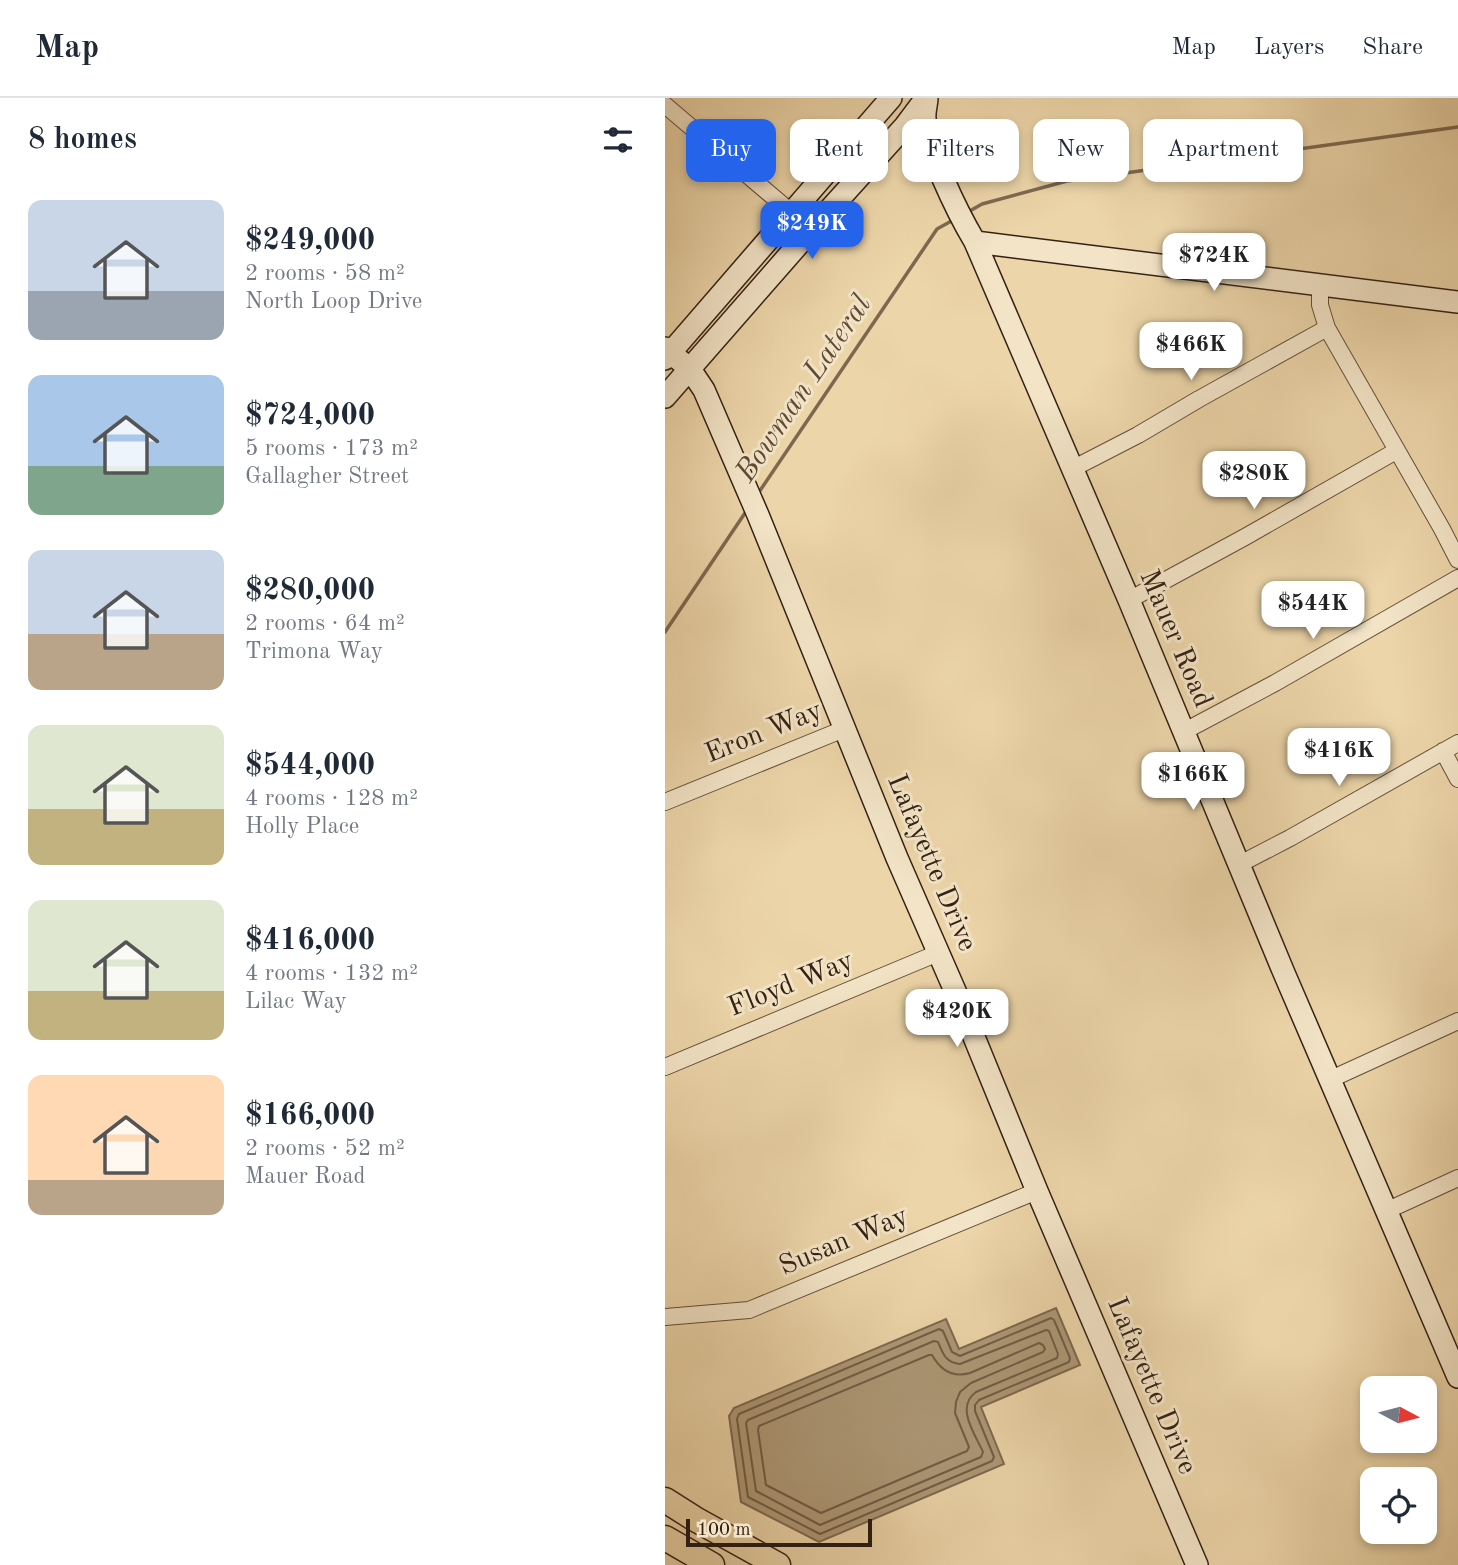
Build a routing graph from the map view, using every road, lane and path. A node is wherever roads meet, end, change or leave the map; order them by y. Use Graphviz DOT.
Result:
graph roads {
  1 [pos="891,98"];
  2 [pos="909,98"];
  3 [pos="927,98"];
  4 [pos="665,105"];
  5 [pos="906,119"];
  6 [pos="910,119"];
  7 [pos="926,119"];
  8 [pos="902,129"];
  9 [pos="945,182"];
  10 [pos="791,212"];
  11 [pos="971,234"];
  12 [pos="1320,286"];
  13 [pos="1458,302"];
  14 [pos="1327,328"];
  15 [pos="667,353"];
  16 [pos="689,369"];
  17 [pos="665,397"];
  18 [pos="1396,451"];
  19 [pos="1072,469"];
  20 [pos="1458,561"];
  21 [pos="1458,578"];
  22 [pos="1129,600"];
  23 [pos="844,729"];
  24 [pos="1183,733"];
  25 [pos="1458,743"];
  26 [pos="1443,751"];
  27 [pos="1458,779"];
  28 [pos="665,802"];
  29 [pos="1238,865"];
  30 [pos="938,953"];
  31 [pos="1458,1021"];
  32 [pos="665,1067"];
  33 [pos="1329,1080"];
  34 [pos="1458,1178"];
  35 [pos="1037,1191"];
  36 [pos="1386,1212"];
  37 [pos="665,1317"];
  38 [pos="1453,1350"];
  39 [pos="1458,1377"];
  40 [pos="665,1500"];
  41 [pos="665,1538"];
  42 [pos="712,1565"];
  43 [pos="778,1565"];
  44 [pos="1197,1565"];
  1 -- 10 [label="street"];
  2 -- 5 [label="street"];
  3 -- 6 [label="street"];
  3 -- 7 [label="street, Mauer Road"];
  4 -- 10 [label="street"];
  8 -- 16 [label="street"];
  9 -- 11 [label="street, Mauer Road"];
  10 -- 15 [label="street"];
  11 -- 12 [label="street"];
  11 -- 19 [label="street, Mauer Road"];
  12 -- 13 [label="street"];
  12 -- 14 [label="street"];
  14 -- 18 [label="street"];
  14 -- 19 [label="street"];
  15 -- 16 [label="street, Lafayette Drive"];
  16 -- 17 [label="street"];
  16 -- 23 [label="street, Lafayette Drive"];
  18 -- 20 [label="street"];
  18 -- 22 [label="street"];
  19 -- 22 [label="street, Mauer Road"];
  21 -- 24 [label="street"];
  22 -- 24 [label="street, Mauer Road"];
  23 -- 28 [label="street, Eron Way"];
  23 -- 30 [label="street, Lafayette Drive"];
  24 -- 29 [label="street, Mauer Road"];
  25 -- 26 [label="street"];
  26 -- 27 [label="street"];
  26 -- 29 [label="street"];
  29 -- 33 [label="street, Mauer Road"];
  30 -- 32 [label="street, Floyd Way"];
  30 -- 35 [label="street, Lafayette Drive"];
  31 -- 33 [label="street"];
  33 -- 36 [label="street, Mauer Road"];
  34 -- 36 [label="street"];
  35 -- 37 [label="street, Susan Way"];
  35 -- 44 [label="street, Lafayette Drive"];
  36 -- 38 [label="street, Mauer Road"];
  38 -- 39 [label="street, Mauer Road"];
  40 -- 43 [label="main road"];
  41 -- 42 [label="main road"];
}
